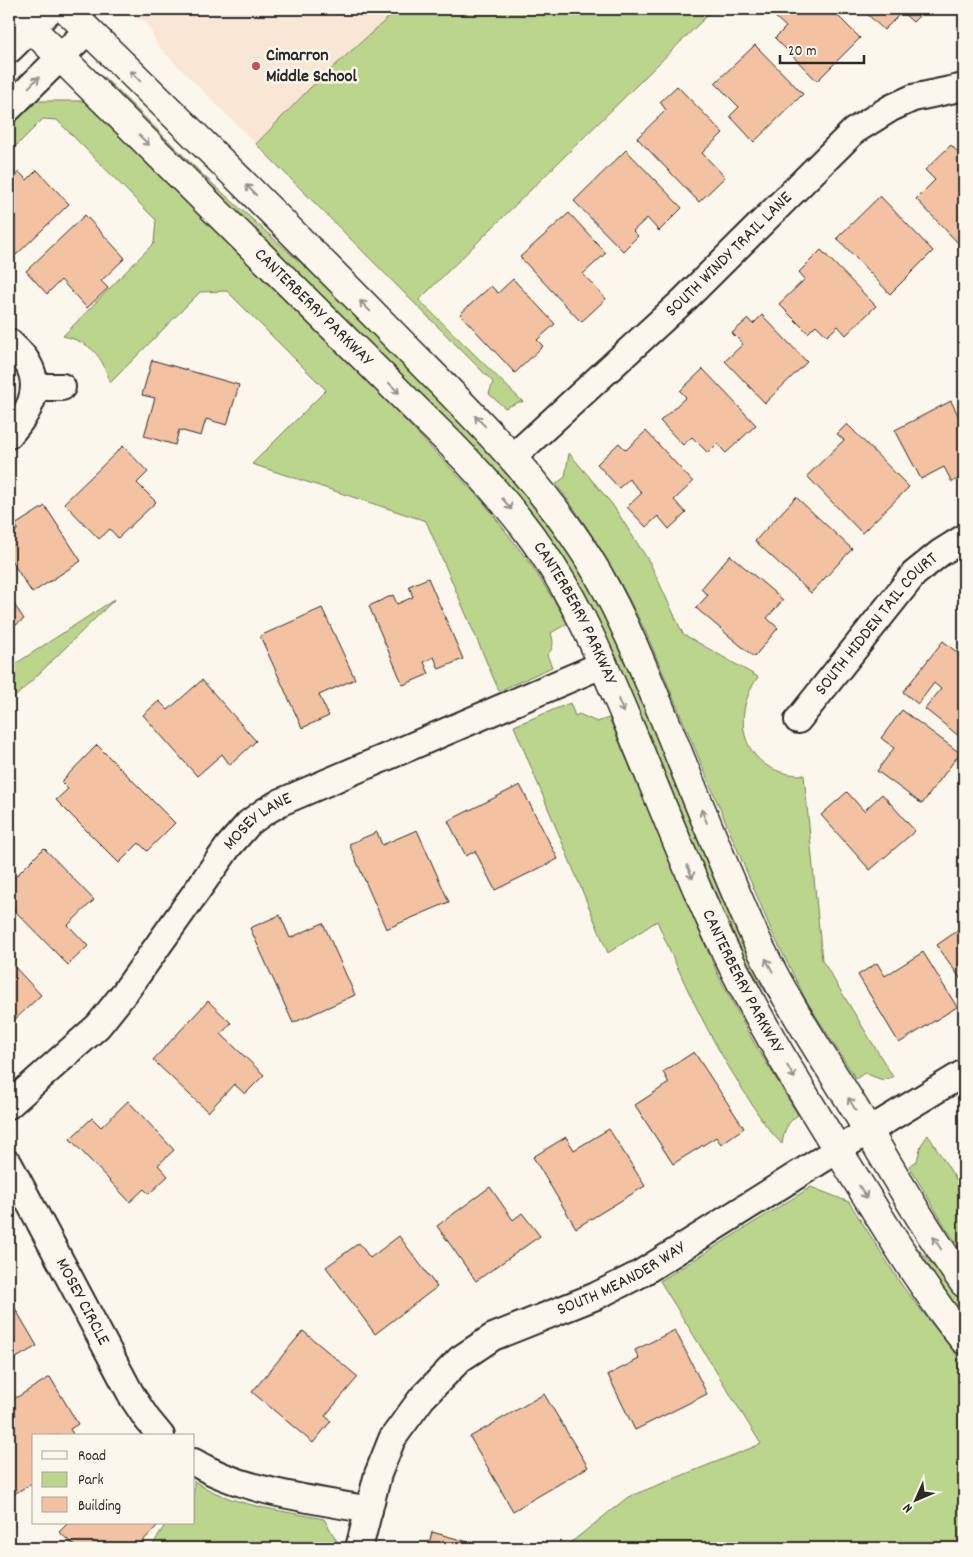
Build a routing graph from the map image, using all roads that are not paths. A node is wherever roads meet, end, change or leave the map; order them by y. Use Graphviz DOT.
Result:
graph roads {
  1 [pos="12,9"];
  2 [pos="51,9"];
  3 [pos="66,9"];
  4 [pos="31,28"];
  5 [pos="88,30"];
  6 [pos="9,50"];
  7 [pos="60,56"];
  8 [pos="964,86"];
  9 [pos="9,108"];
  10 [pos="9,342"];
  11 [pos="35,387"];
  12 [pos="62,387"];
  13 [pos="9,436"];
  14 [pos="513,457"];
  15 [pos="964,538"];
  16 [pos="604,664"];
  17 [pos="798,720"];
  18 [pos="964,1074"];
  19 [pos="9,1105"];
  20 [pos="868,1131"];
  21 [pos="838,1150"];
  22 [pos="9,1164"];
  23 [pos="964,1283"];
  24 [pos="964,1340"];
  25 [pos="159,1434"];
  26 [pos="195,1463"];
  27 [pos="369,1510"];
  28 [pos="359,1548"];
  1 -- 4 [label="street, CANTERBERRY PARKWAY"];
  2 -- 4 [label="street"];
  3 -- 5 [label="street, CANTERBERRY PARKWAY"];
  4 -- 6 [label="street"];
  4 -- 7 [label="street, CANTERBERRY PARKWAY"];
  5 -- 7 [label="street"];
  14 -- 5 [label="street, CANTERBERRY PARKWAY, one-way"];
  9 -- 7 [label="street, one-way"];
  7 -- 16 [label="street, CANTERBERRY PARKWAY, one-way"];
  8 -- 14 [label="street, SOUTH WINDY TRAIL LANE"];
  10 -- 11 [label="street"];
  11 -- 12 [label="street"];
  11 -- 13 [label="street"];
  20 -- 14 [label="street, CANTERBERRY PARKWAY, one-way"];
  15 -- 17 [label="street, SOUTH HIDDEN TAIL COURT"];
  16 -- 19 [label="street, MOSEY LANE"];
  16 -- 21 [label="street, CANTERBERRY PARKWAY, one-way"];
  18 -- 20 [label="street, SOUTH MEANDER WAY"];
  20 -- 21 [label="street, SOUTH MEANDER WAY"];
  23 -- 20 [label="street, CANTERBERRY PARKWAY, one-way"];
  21 -- 24 [label="street, CANTERBERRY PARKWAY, one-way"];
  21 -- 27 [label="street, SOUTH MEANDER WAY"];
  22 -- 25 [label="street, MOSEY CIRCLE"];
  26 -- 27 [label="street"];
  27 -- 28 [label="street, SOUTH MEANDER WAY"];
}
